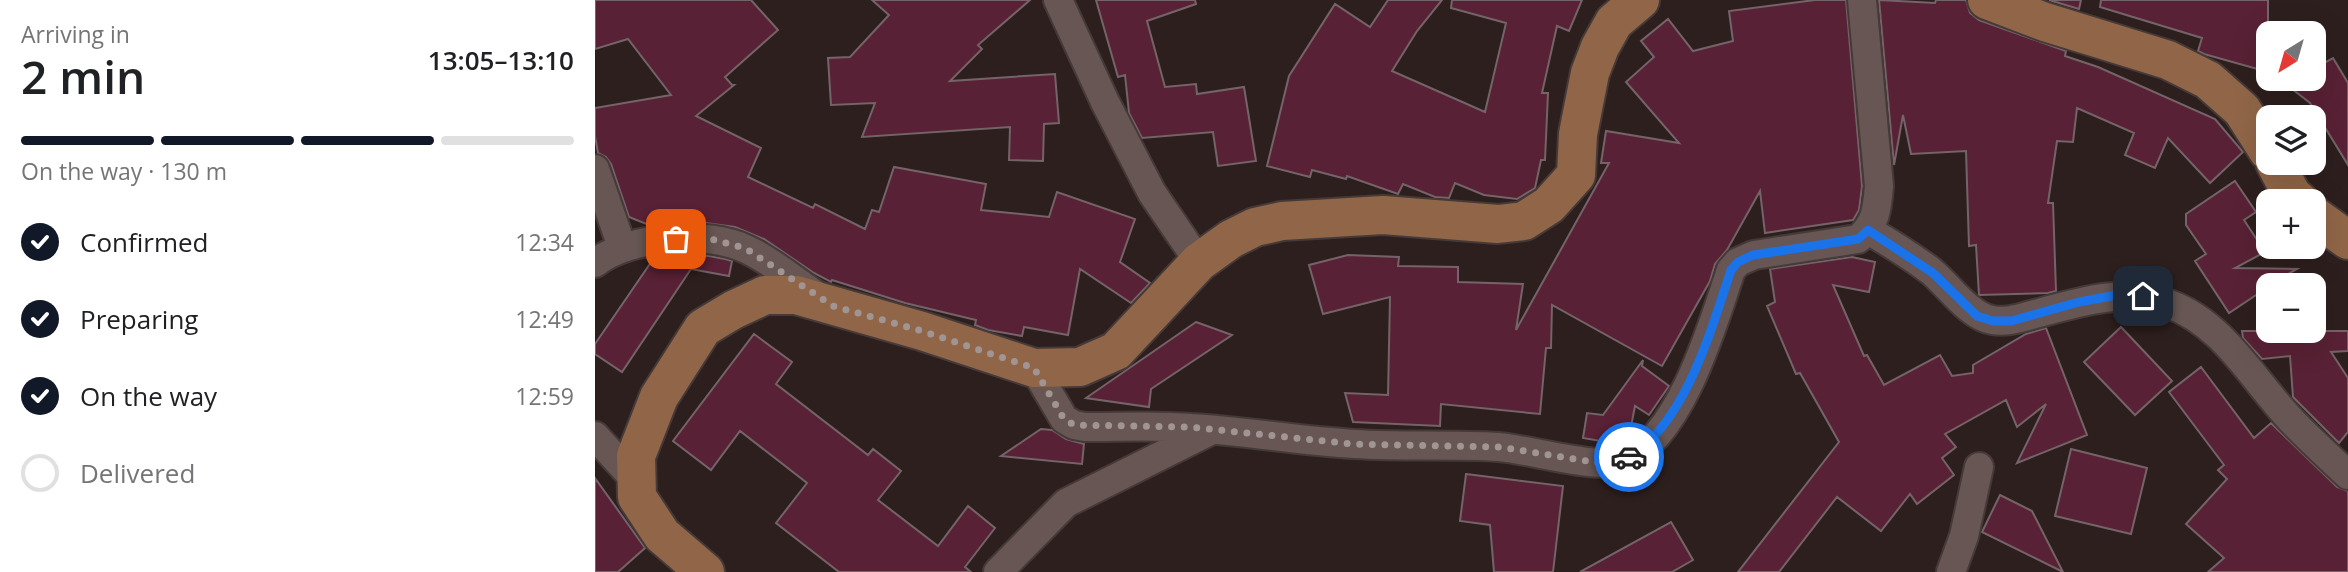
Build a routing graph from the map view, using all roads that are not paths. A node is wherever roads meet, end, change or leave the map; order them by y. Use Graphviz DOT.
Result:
graph roads {
  1 [pos="1058,0"];
  2 [pos="1640,0"];
  3 [pos="1862,0"];
  4 [pos="1987,0"];
  5 [pos="2256,132"];
  6 [pos="595,169"];
  7 [pos="2326,224"];
  8 [pos="1868,230"];
  9 [pos="2348,240"];
  10 [pos="622,247"];
  11 [pos="1199,262"];
  12 [pos="595,263"];
  13 [pos="833,306"];
  14 [pos="1034,368"];
  15 [pos="1212,430"];
  16 [pos="595,436"];
  17 [pos="1979,467"];
  18 [pos="2348,475"];
  19 [pos="637,482"];
  20 [pos="705,572"];
  21 [pos="998,572"];
  22 [pos="1951,572"];
  1 -- 11 [label="street"];
  2 -- 11 [label="main road"];
  3 -- 8 [label="street"];
  4 -- 5 [label="main road"];
  6 -- 10 [label="street"];
  7 -- 9 [label="main road"];
  8 -- 15 [label="street"];
  8 -- 18 [label="street"];
  10 -- 12 [label="street"];
  10 -- 13 [label="street"];
  11 -- 14 [label="main road"];
  13 -- 14 [label="main road"];
  13 -- 19 [label="main road"];
  14 -- 15 [label="street"];
  15 -- 21 [label="street"];
  16 -- 19 [label="street"];
  17 -- 22 [label="street"];
  19 -- 20 [label="main road"];
}
